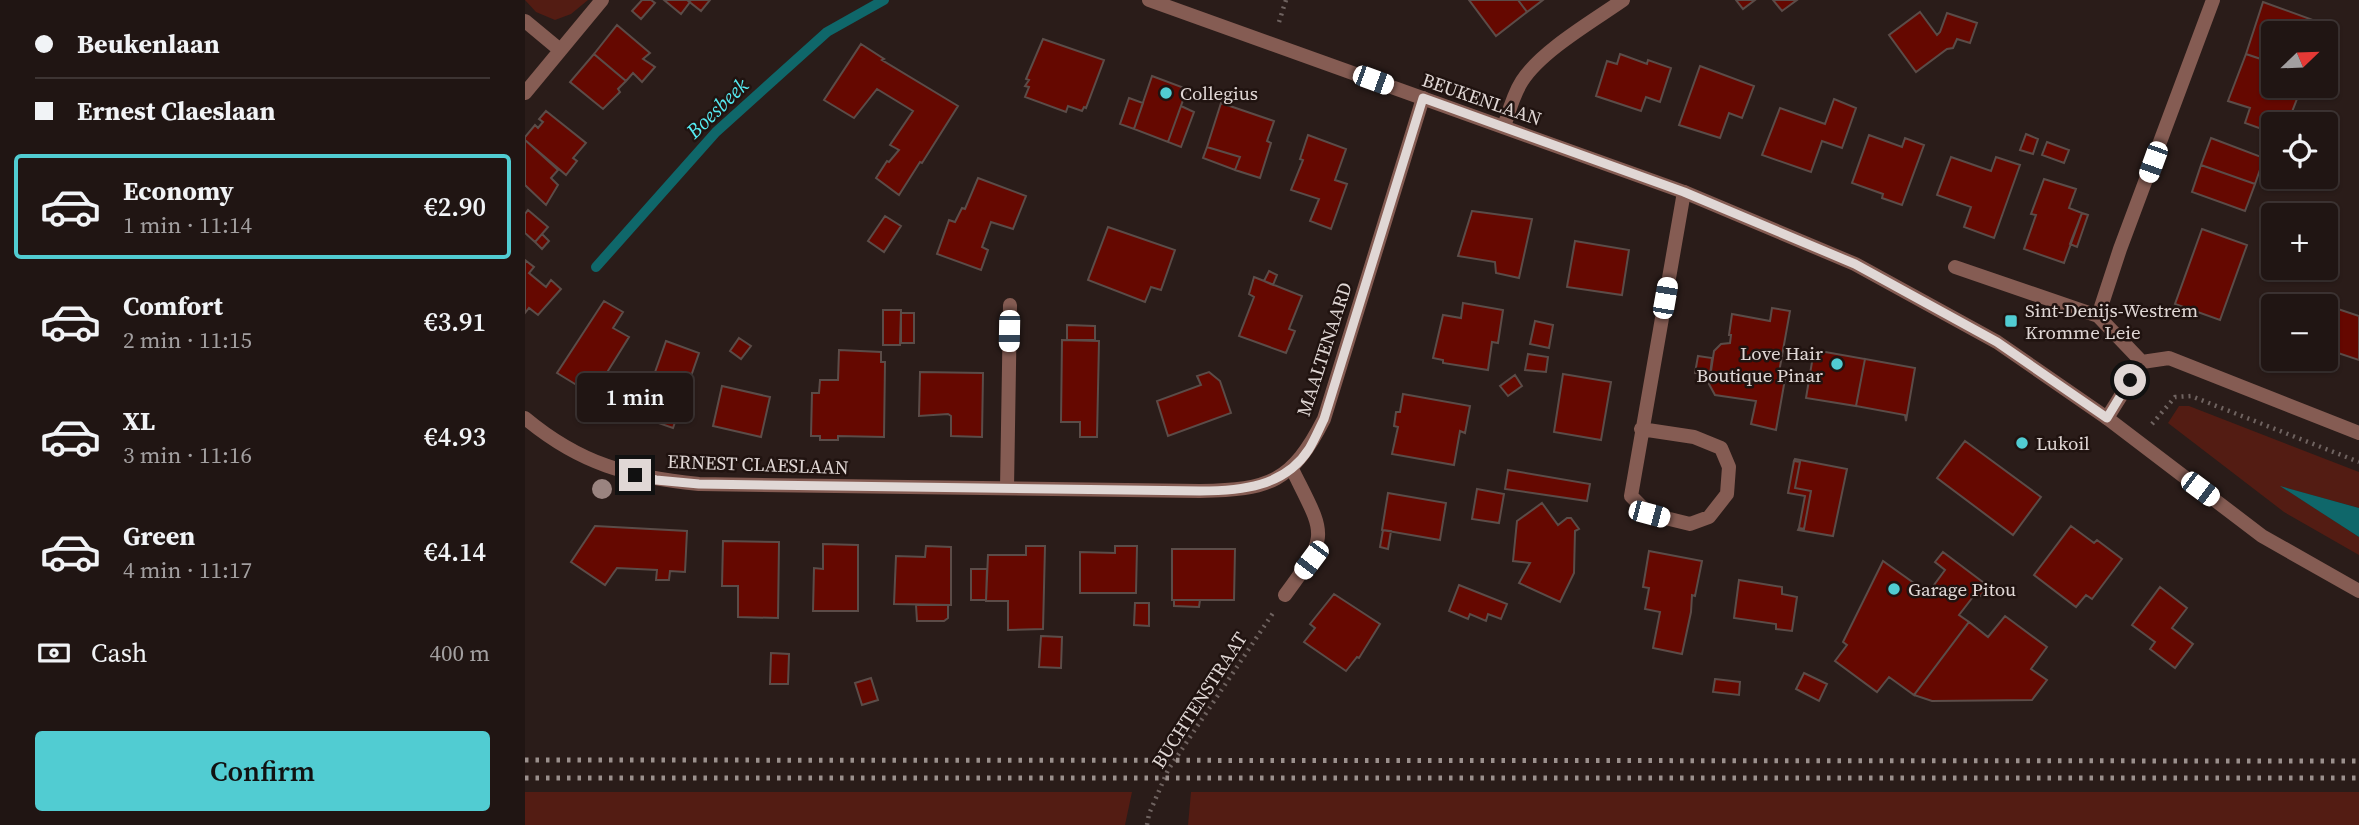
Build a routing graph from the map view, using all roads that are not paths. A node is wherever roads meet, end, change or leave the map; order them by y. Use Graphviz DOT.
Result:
graph roads {
  1 [pos="603,0"];
  2 [pos="1149,0"];
  3 [pos="1623,0"];
  4 [pos="2213,0"];
  5 [pos="525,21"];
  6 [pos="560,50"];
  7 [pos="525,93"];
  8 [pos="1423,98"];
  9 [pos="1504,127"];
  10 [pos="1684,192"];
  11 [pos="1955,267"];
  12 [pos="1010,305"];
  13 [pos="2098,316"];
  14 [pos="2142,362"];
  15 [pos="525,418"];
  16 [pos="2107,418"];
  17 [pos="1641,429"];
  18 [pos="2359,433"];
  19 [pos="1292,469"];
  20 [pos="1007,488"];
  21 [pos="2359,591"];
  22 [pos="1285,595"];
  1 -- 6 [label="street"];
  2 -- 8 [label="street, BEUKENLAAN"];
  3 -- 9 [label="street"];
  4 -- 13 [label="street"];
  5 -- 6 [label="street"];
  6 -- 7 [label="street"];
  8 -- 9 [label="street, BEUKENLAAN"];
  8 -- 19 [label="street, MAALTENAARD"];
  9 -- 10 [label="street, BEUKENLAAN"];
  10 -- 16 [label="street, BEUKENLAAN"];
  10 -- 17 [label="street"];
  11 -- 13 [label="street"];
  12 -- 20 [label="street"];
  13 -- 14 [label="street"];
  14 -- 16 [label="street"];
  14 -- 18 [label="street"];
  15 -- 20 [label="street, ERNEST CLAESLAAN"];
  16 -- 21 [label="street, BEUKENLAAN"];
  17 -- 17 [label="street"];
  19 -- 20 [label="street, ERNEST CLAESLAAN"];
  19 -- 22 [label="street"];
}
